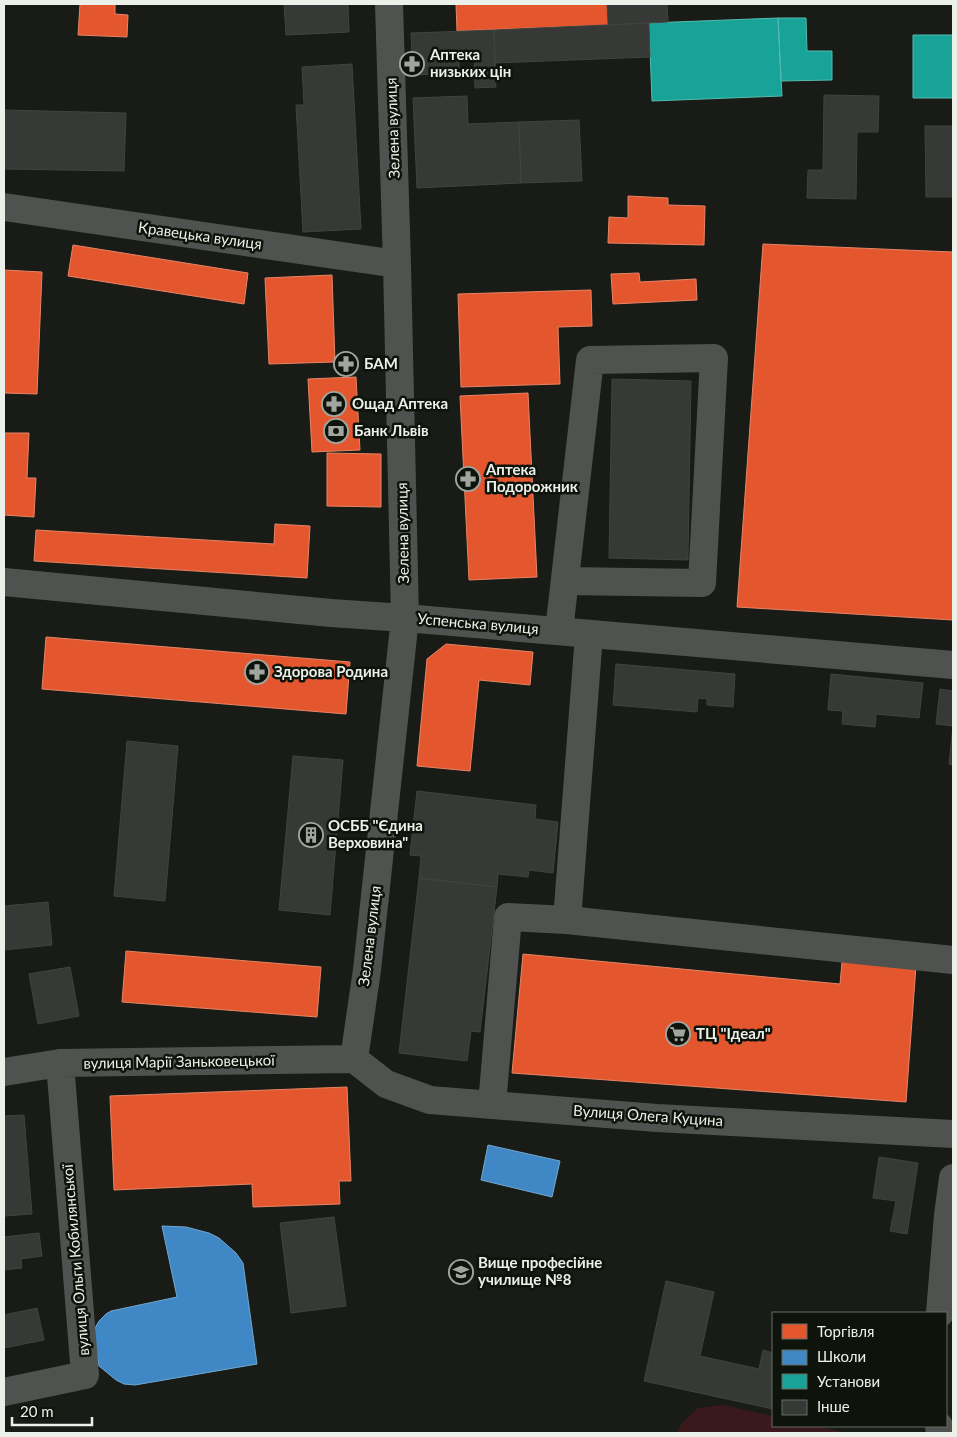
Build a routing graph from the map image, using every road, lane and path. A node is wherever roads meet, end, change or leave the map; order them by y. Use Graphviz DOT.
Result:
graph roads {
  1 [pos="389,4"];
  2 [pos="4,207"];
  3 [pos="397,264"];
  4 [pos="564,581"];
  5 [pos="4,582"];
  6 [pos="405,618"];
  7 [pos="559,631"];
  8 [pos="589,635"];
  9 [pos="953,665"];
  10 [pos="567,920"];
  11 [pos="953,960"];
  12 [pos="354,1059"];
  13 [pos="60,1063"];
  14 [pos="4,1072"];
  15 [pos="492,1105"];
  16 [pos="953,1134"];
  17 [pos="953,1178"];
  18 [pos="951,1216"];
  19 [pos="940,1312"];
  20 [pos="4,1392"];
  1 -- 3 [label="street, Зелена вулиця"];
  2 -- 3 [label="street, Кравецька вулиця"];
  3 -- 6 [label="street, Зелена вулиця"];
  4 -- 4 [label="street"];
  4 -- 7 [label="street"];
  5 -- 6 [label="street, Успенська вулиця"];
  6 -- 7 [label="street, Успенська вулиця"];
  6 -- 12 [label="street, Зелена вулиця"];
  7 -- 8 [label="street, Успенська вулиця"];
  8 -- 9 [label="street, Успенська вулиця"];
  8 -- 10 [label="street"];
  10 -- 11 [label="street"];
  10 -- 15 [label="street"];
  12 -- 13 [label="street, вулиця Марії Заньковецької"];
  12 -- 15 [label="street, Вулиця Олега Куцина"];
  13 -- 14 [label="street, вулиця Марії Заньковецької"];
  13 -- 20 [label="street, вулиця Ольги Кобилянської"];
  15 -- 16 [label="street, Вулиця Олега Куцина"];
  17 -- 18 [label="street"];
  18 -- 19 [label="street"];
}
